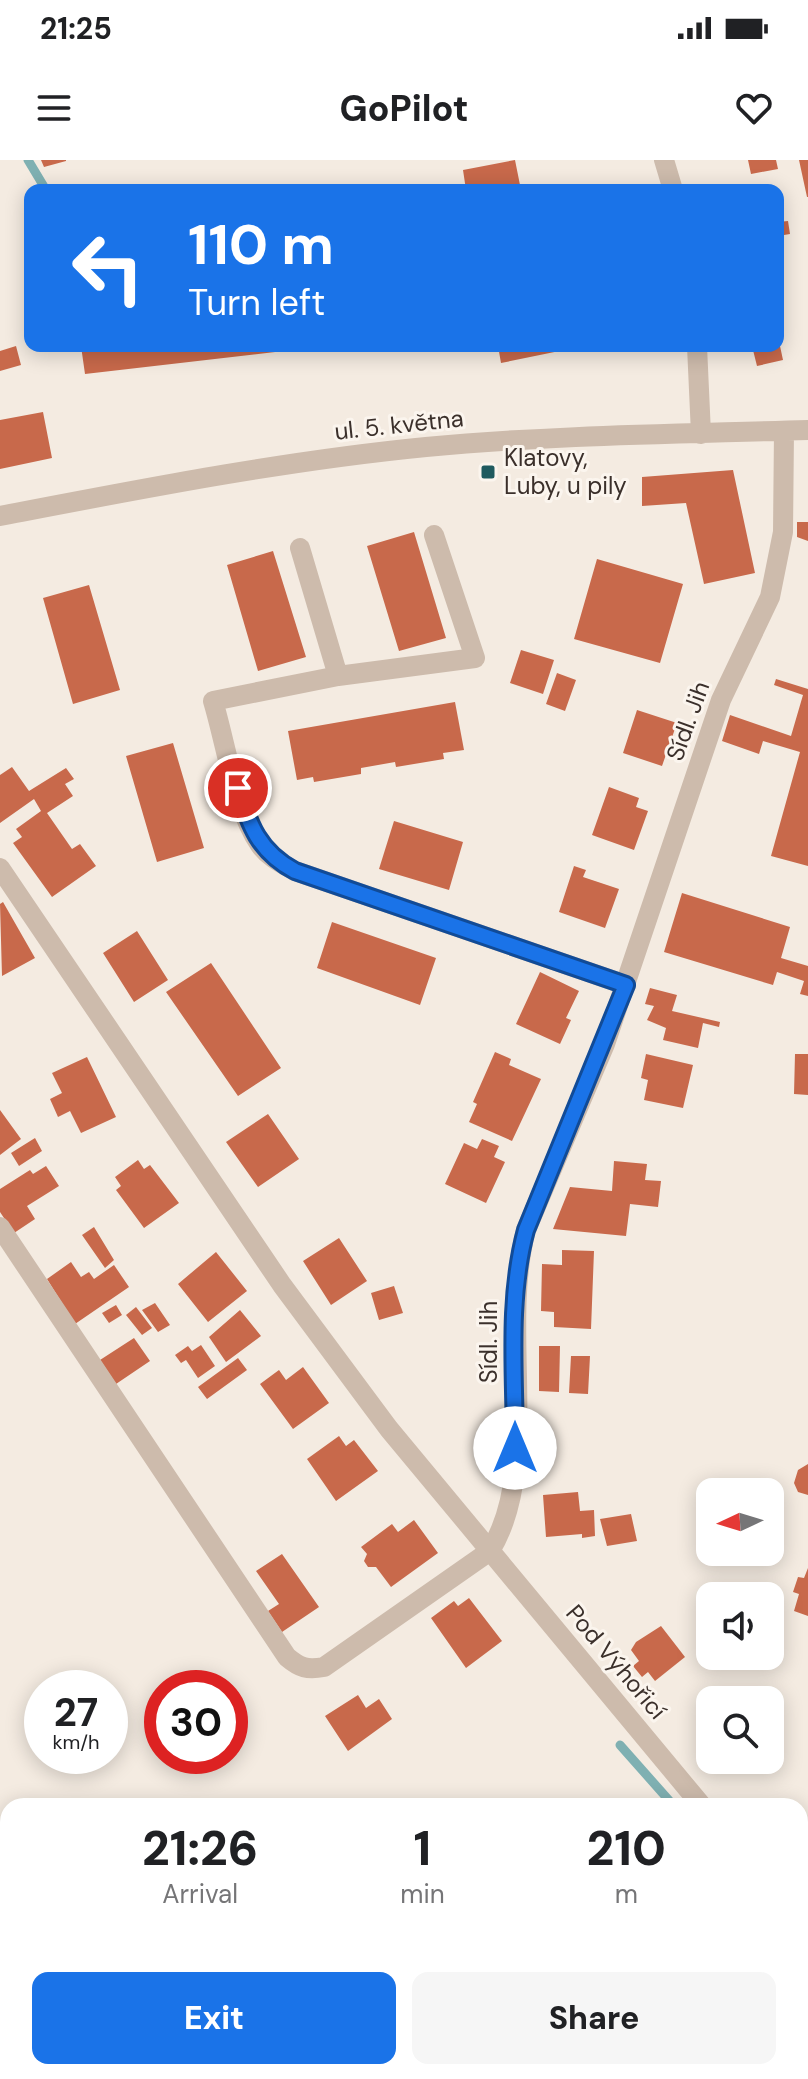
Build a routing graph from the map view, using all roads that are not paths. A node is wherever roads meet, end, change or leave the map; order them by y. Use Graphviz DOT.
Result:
graph roads {
  1 [pos="664,160"];
  2 [pos="671,184"];
  3 [pos="697,352"];
  4 [pos="808,430"];
  5 [pos="784,431"];
  6 [pos="701,434"];
  7 [pos="0,516"];
  8 [pos="434,535"];
  9 [pos="300,548"];
  10 [pos="338,676"];
  11 [pos="0,868"];
  12 [pos="626,985"];
  13 [pos="0,1227"];
  14 [pos="490,1551"];
  15 [pos="695,1798"];
  1 -- 2 [label="street"];
  3 -- 6 [label="street"];
  4 -- 5 [label="street, ul. 5. května"];
  5 -- 6 [label="street, ul. 5. května"];
  5 -- 12 [label="street, Sídl. Jih"];
  6 -- 7 [label="street, ul. 5. května"];
  8 -- 10 [label="street"];
  9 -- 10 [label="street"];
  10 -- 12 [label="street"];
  11 -- 14 [label="street"];
  12 -- 14 [label="street, Sídl. Jih"];
  13 -- 14 [label="street"];
  14 -- 15 [label="street, Pod Výhořicí"];
}
